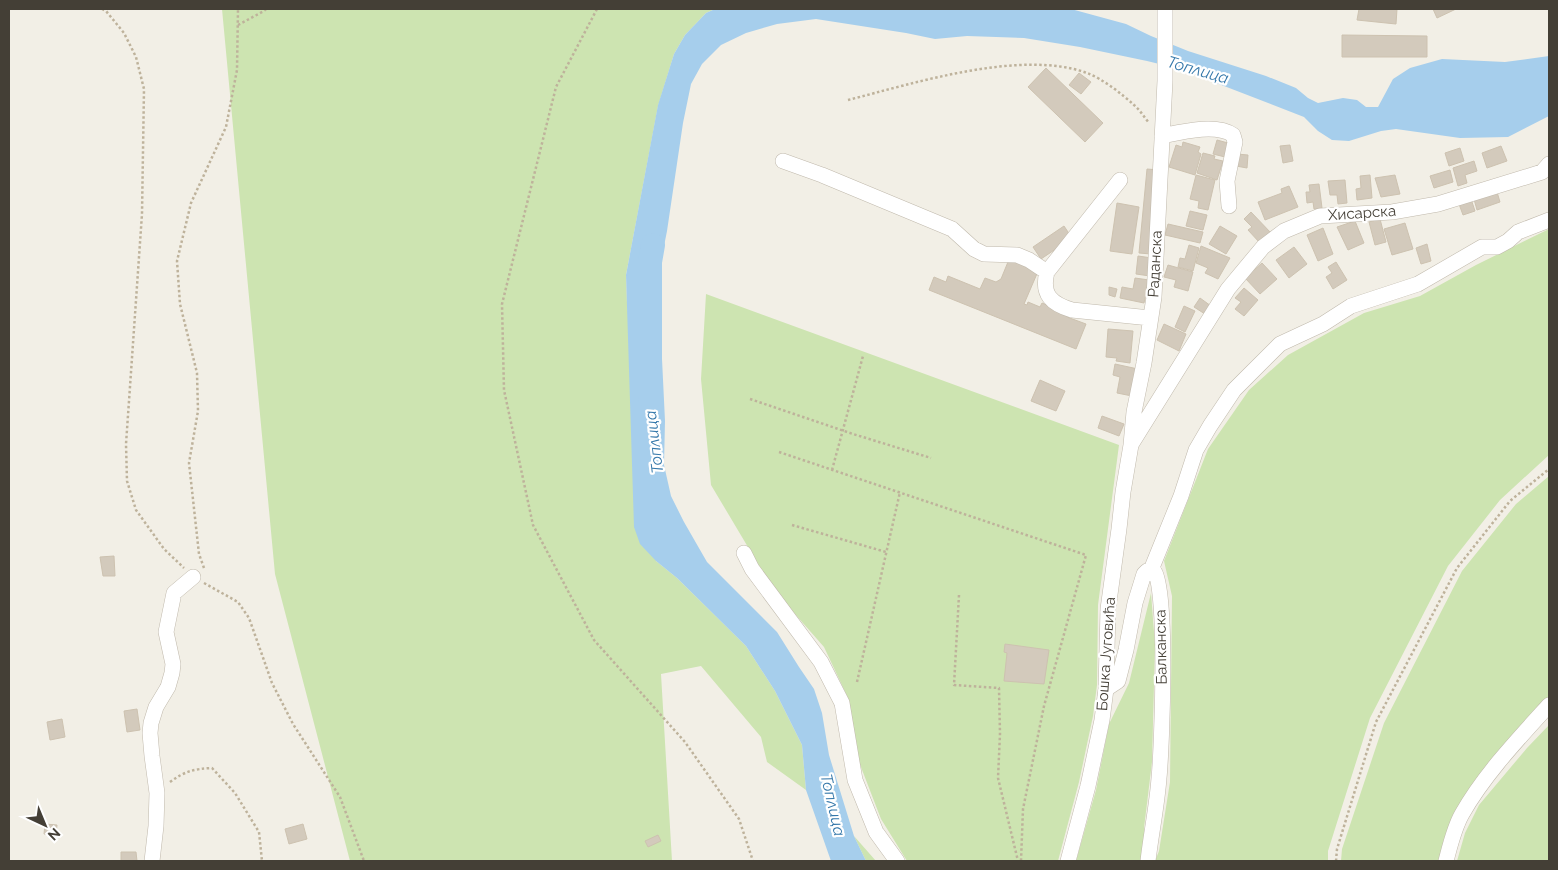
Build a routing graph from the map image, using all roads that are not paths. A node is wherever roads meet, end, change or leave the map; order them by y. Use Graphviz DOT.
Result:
graph roads {
  1 [pos="1165,16"];
  2 [pos="1162,134"];
  3 [pos="783,161"];
  4 [pos="1549,164"];
  5 [pos="1120,180"];
  6 [pos="1229,206"];
  7 [pos="1549,220"];
  8 [pos="1047,272"];
  9 [pos="1150,318"];
  10 [pos="1131,445"];
  11 [pos="744,553"];
  12 [pos="1151,570"];
  13 [pos="202,575"];
  14 [pos="1106,689"];
  15 [pos="1549,705"];
  16 [pos="152,861"];
  17 [pos="897,861"];
  18 [pos="1068,861"];
  19 [pos="1148,861"];
  20 [pos="1446,861"];
  1 -- 2 [label="street, Раданска"];
  2 -- 6 [label="street"];
  2 -- 9 [label="street, Раданска"];
  3 -- 8 [label="street"];
  4 -- 10 [label="street, Хисарска"];
  5 -- 8 [label="street"];
  7 -- 12 [label="street"];
  8 -- 9 [label="street"];
  9 -- 10 [label="street, Раданска"];
  10 -- 14 [label="street, Бошка Југовића"];
  11 -- 17 [label="street"];
  12 -- 14 [label="street, Балканска"];
  12 -- 19 [label="street, Балканска"];
  13 -- 16 [label="street"];
  14 -- 18 [label="street, Бошка Југовића"];
  15 -- 20 [label="street"];
}
